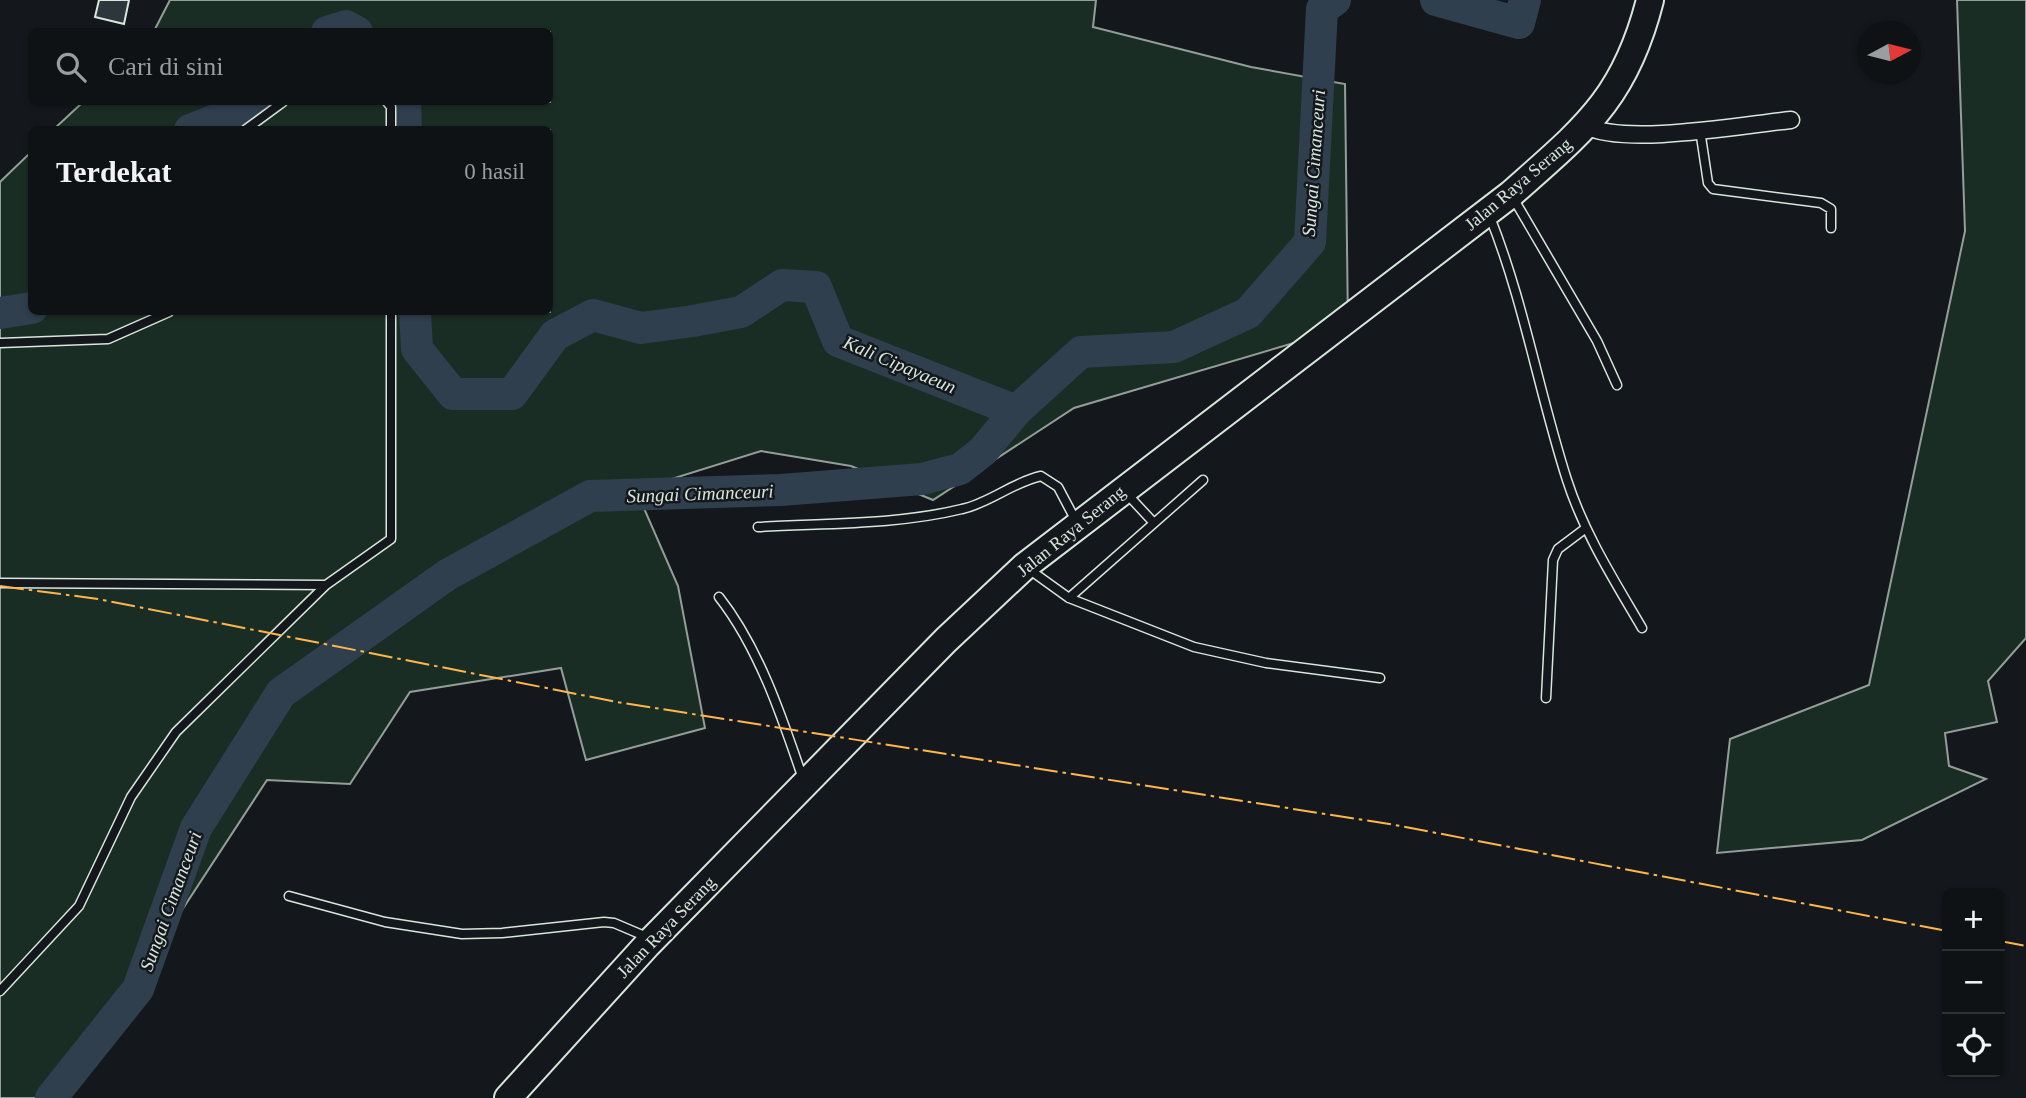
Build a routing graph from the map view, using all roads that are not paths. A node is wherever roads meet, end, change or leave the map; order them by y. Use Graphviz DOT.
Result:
graph roads {
  1 [pos="1650,0"];
  2 [pos="279,105"];
  3 [pos="389,105"];
  4 [pos="1791,120"];
  5 [pos="251,126"];
  6 [pos="391,126"];
  7 [pos="1586,127"];
  8 [pos="1700,130"];
  9 [pos="1511,194"];
  10 [pos="1488,211"];
  11 [pos="1831,228"];
  12 [pos="162,315"];
  13 [pos="391,315"];
  14 [pos="0,343"];
  15 [pos="1618,386"];
  16 [pos="1203,480"];
  17 [pos="1122,490"];
  18 [pos="1154,523"];
  19 [pos="1077,524"];
  20 [pos="758,527"];
  21 [pos="1586,528"];
  22 [pos="1025,566"];
  23 [pos="0,583"];
  24 [pos="326,585"];
  25 [pos="719,597"];
  26 [pos="1069,598"];
  27 [pos="1642,628"];
  28 [pos="1380,678"];
  29 [pos="1546,698"];
  30 [pos="805,785"];
  31 [pos="289,895"];
  32 [pos="653,939"];
  33 [pos="0,991"];
  34 [pos="508,1098"];
  1 -- 7 [label="highway, Jalan Raya Serang"];
  2 -- 5 [label="lane"];
  3 -- 6 [label="lane"];
  4 -- 8 [label="street"];
  7 -- 8 [label="street"];
  7 -- 9 [label="highway, Jalan Raya Serang"];
  8 -- 11 [label="lane"];
  9 -- 10 [label="highway, Jalan Raya Serang"];
  9 -- 15 [label="lane"];
  10 -- 17 [label="highway, Jalan Raya Serang"];
  10 -- 21 [label="lane"];
  12 -- 14 [label="lane"];
  13 -- 24 [label="lane"];
  16 -- 18 [label="lane"];
  17 -- 18 [label="lane"];
  17 -- 19 [label="highway, Jalan Raya Serang"];
  18 -- 26 [label="lane"];
  19 -- 20 [label="lane"];
  19 -- 22 [label="highway, Jalan Raya Serang"];
  21 -- 27 [label="lane"];
  21 -- 29 [label="lane"];
  22 -- 26 [label="lane"];
  22 -- 30 [label="highway, Jalan Raya Serang"];
  23 -- 24 [label="lane"];
  24 -- 33 [label="lane"];
  25 -- 30 [label="lane"];
  26 -- 28 [label="lane"];
  30 -- 32 [label="highway, Jalan Raya Serang"];
  31 -- 32 [label="lane"];
  32 -- 34 [label="highway, Jalan Raya Serang"];
}
